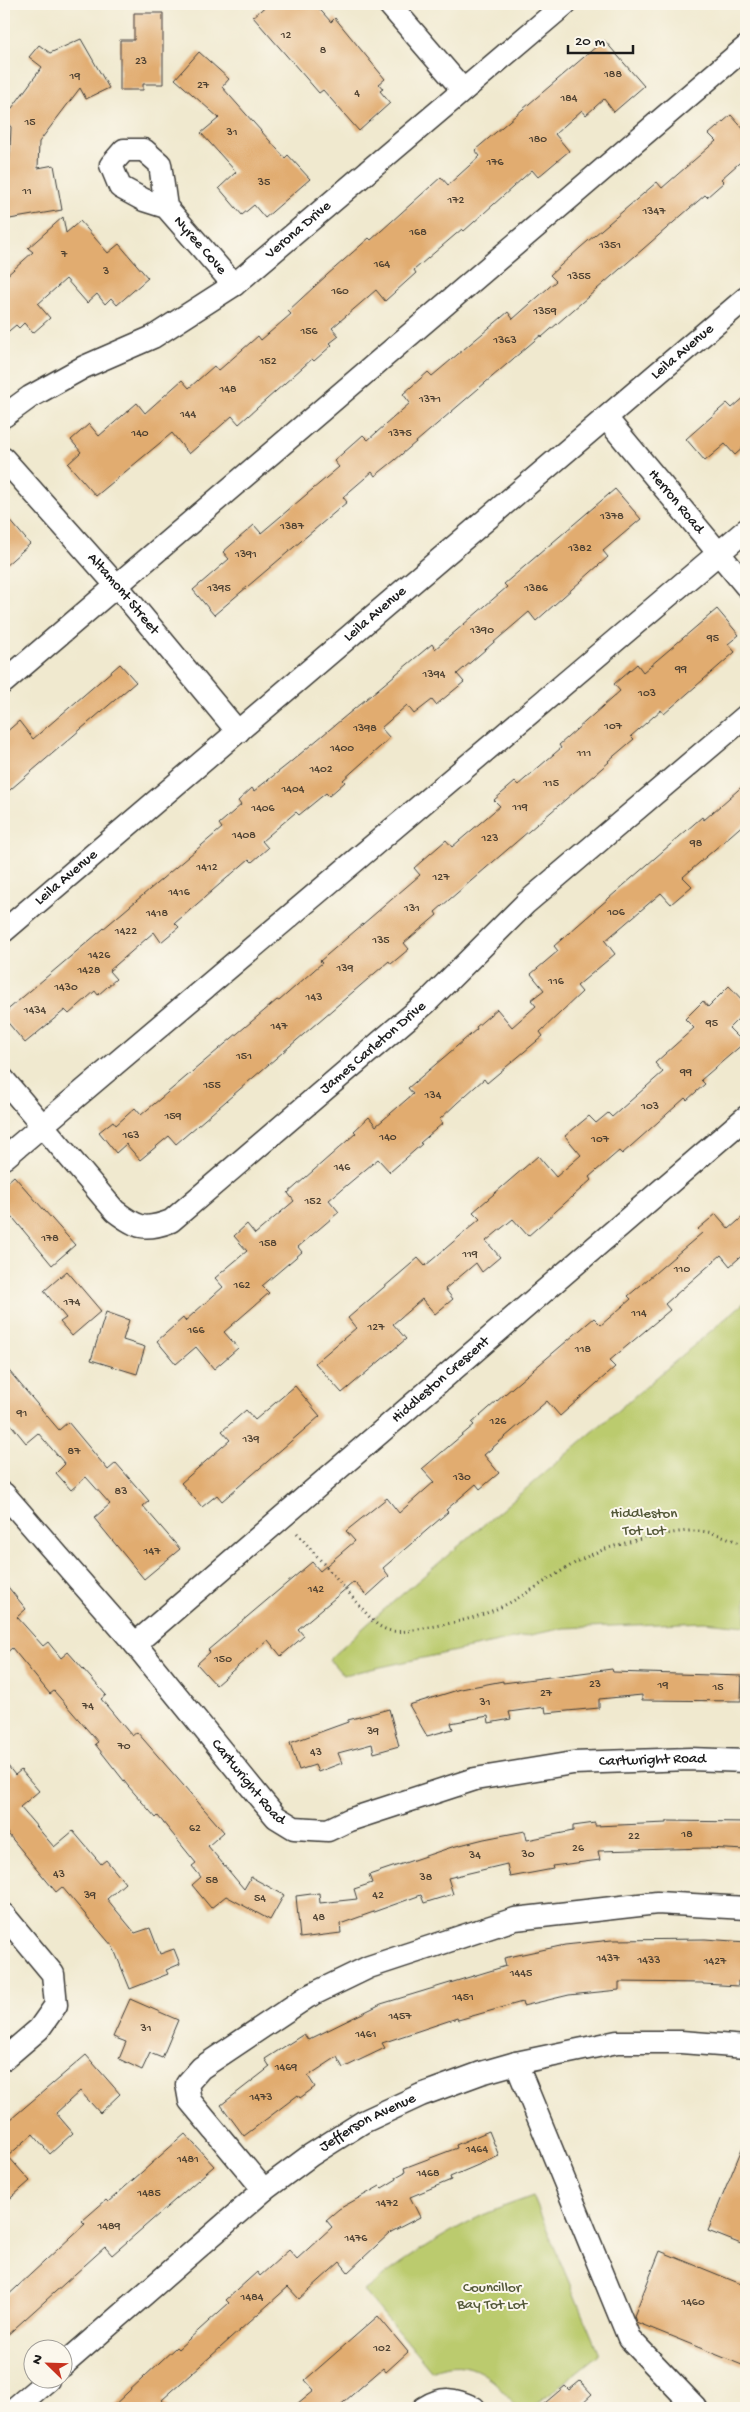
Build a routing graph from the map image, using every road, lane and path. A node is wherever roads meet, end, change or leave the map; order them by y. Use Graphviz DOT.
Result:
graph roads {
  1 [pos="389,4"];
  2 [pos="565,4"];
  3 [pos="746,47"];
  4 [pos="463,90"];
  5 [pos="166,207"];
  6 [pos="234,285"];
  7 [pos="746,298"];
  8 [pos="4,416"];
  9 [pos="606,418"];
  10 [pos="4,459"];
  11 [pos="746,530"];
  12 [pos="718,553"];
  13 [pos="116,586"];
  14 [pos="746,586"];
  15 [pos="4,682"];
  16 [pos="746,716"];
  17 [pos="238,732"];
  18 [pos="4,932"];
  19 [pos="4,1080"];
  20 [pos="746,1117"];
  21 [pos="43,1125"];
  22 [pos="4,1158"];
  23 [pos="4,1494"];
  24 [pos="284,1517"];
  25 [pos="746,1546"];
  26 [pos="135,1644"];
  27 [pos="746,1761"];
  28 [pos="746,1908"];
  29 [pos="4,1915"];
  30 [pos="746,2047"];
  31 [pos="4,2059"];
  32 [pos="516,2063"];
  33 [pos="264,2190"];
  34 [pos="72,2357"];
  35 [pos="36,2390"];
  36 [pos="15,2408"];
  37 [pos="424,2408"];
  38 [pos="474,2408"];
  39 [pos="696,2408"];
  1 -- 4 [label="street"];
  2 -- 4 [label="street, Verona Drive"];
  3 -- 13 [label="street"];
  4 -- 6 [label="street, Verona Drive"];
  5 -- 6 [label="street, Nyree Cove"];
  6 -- 8 [label="street, Verona Drive"];
  7 -- 9 [label="street, Leila Avenue"];
  9 -- 12 [label="street, Herron Road"];
  9 -- 17 [label="street, Leila Avenue"];
  10 -- 13 [label="street, Altamont Street"];
  11 -- 12 [label="street"];
  12 -- 14 [label="street, Herron Road"];
  12 -- 21 [label="street"];
  13 -- 15 [label="street"];
  13 -- 17 [label="street, Altamont Street"];
  16 -- 21 [label="street, James Carleton Drive"];
  17 -- 18 [label="street, Leila Avenue"];
  19 -- 21 [label="street, James Carleton Drive"];
  20 -- 24 [label="street, Hiddleston Crescent"];
  21 -- 22 [label="street"];
  23 -- 26 [label="street, Cartwright Road"];
  24 -- 25 [label="path"];
  24 -- 26 [label="street, Hiddleston Crescent"];
  26 -- 27 [label="street, Cartwright Road"];
  28 -- 33 [label="street"];
  29 -- 31 [label="street"];
  30 -- 32 [label="street, Jefferson Avenue"];
  32 -- 33 [label="street, Jefferson Avenue"];
  32 -- 39 [label="street"];
  33 -- 34 [label="street, Jefferson Avenue"];
  35 -- 36 [label="street"];
  37 -- 38 [label="street"];
}
